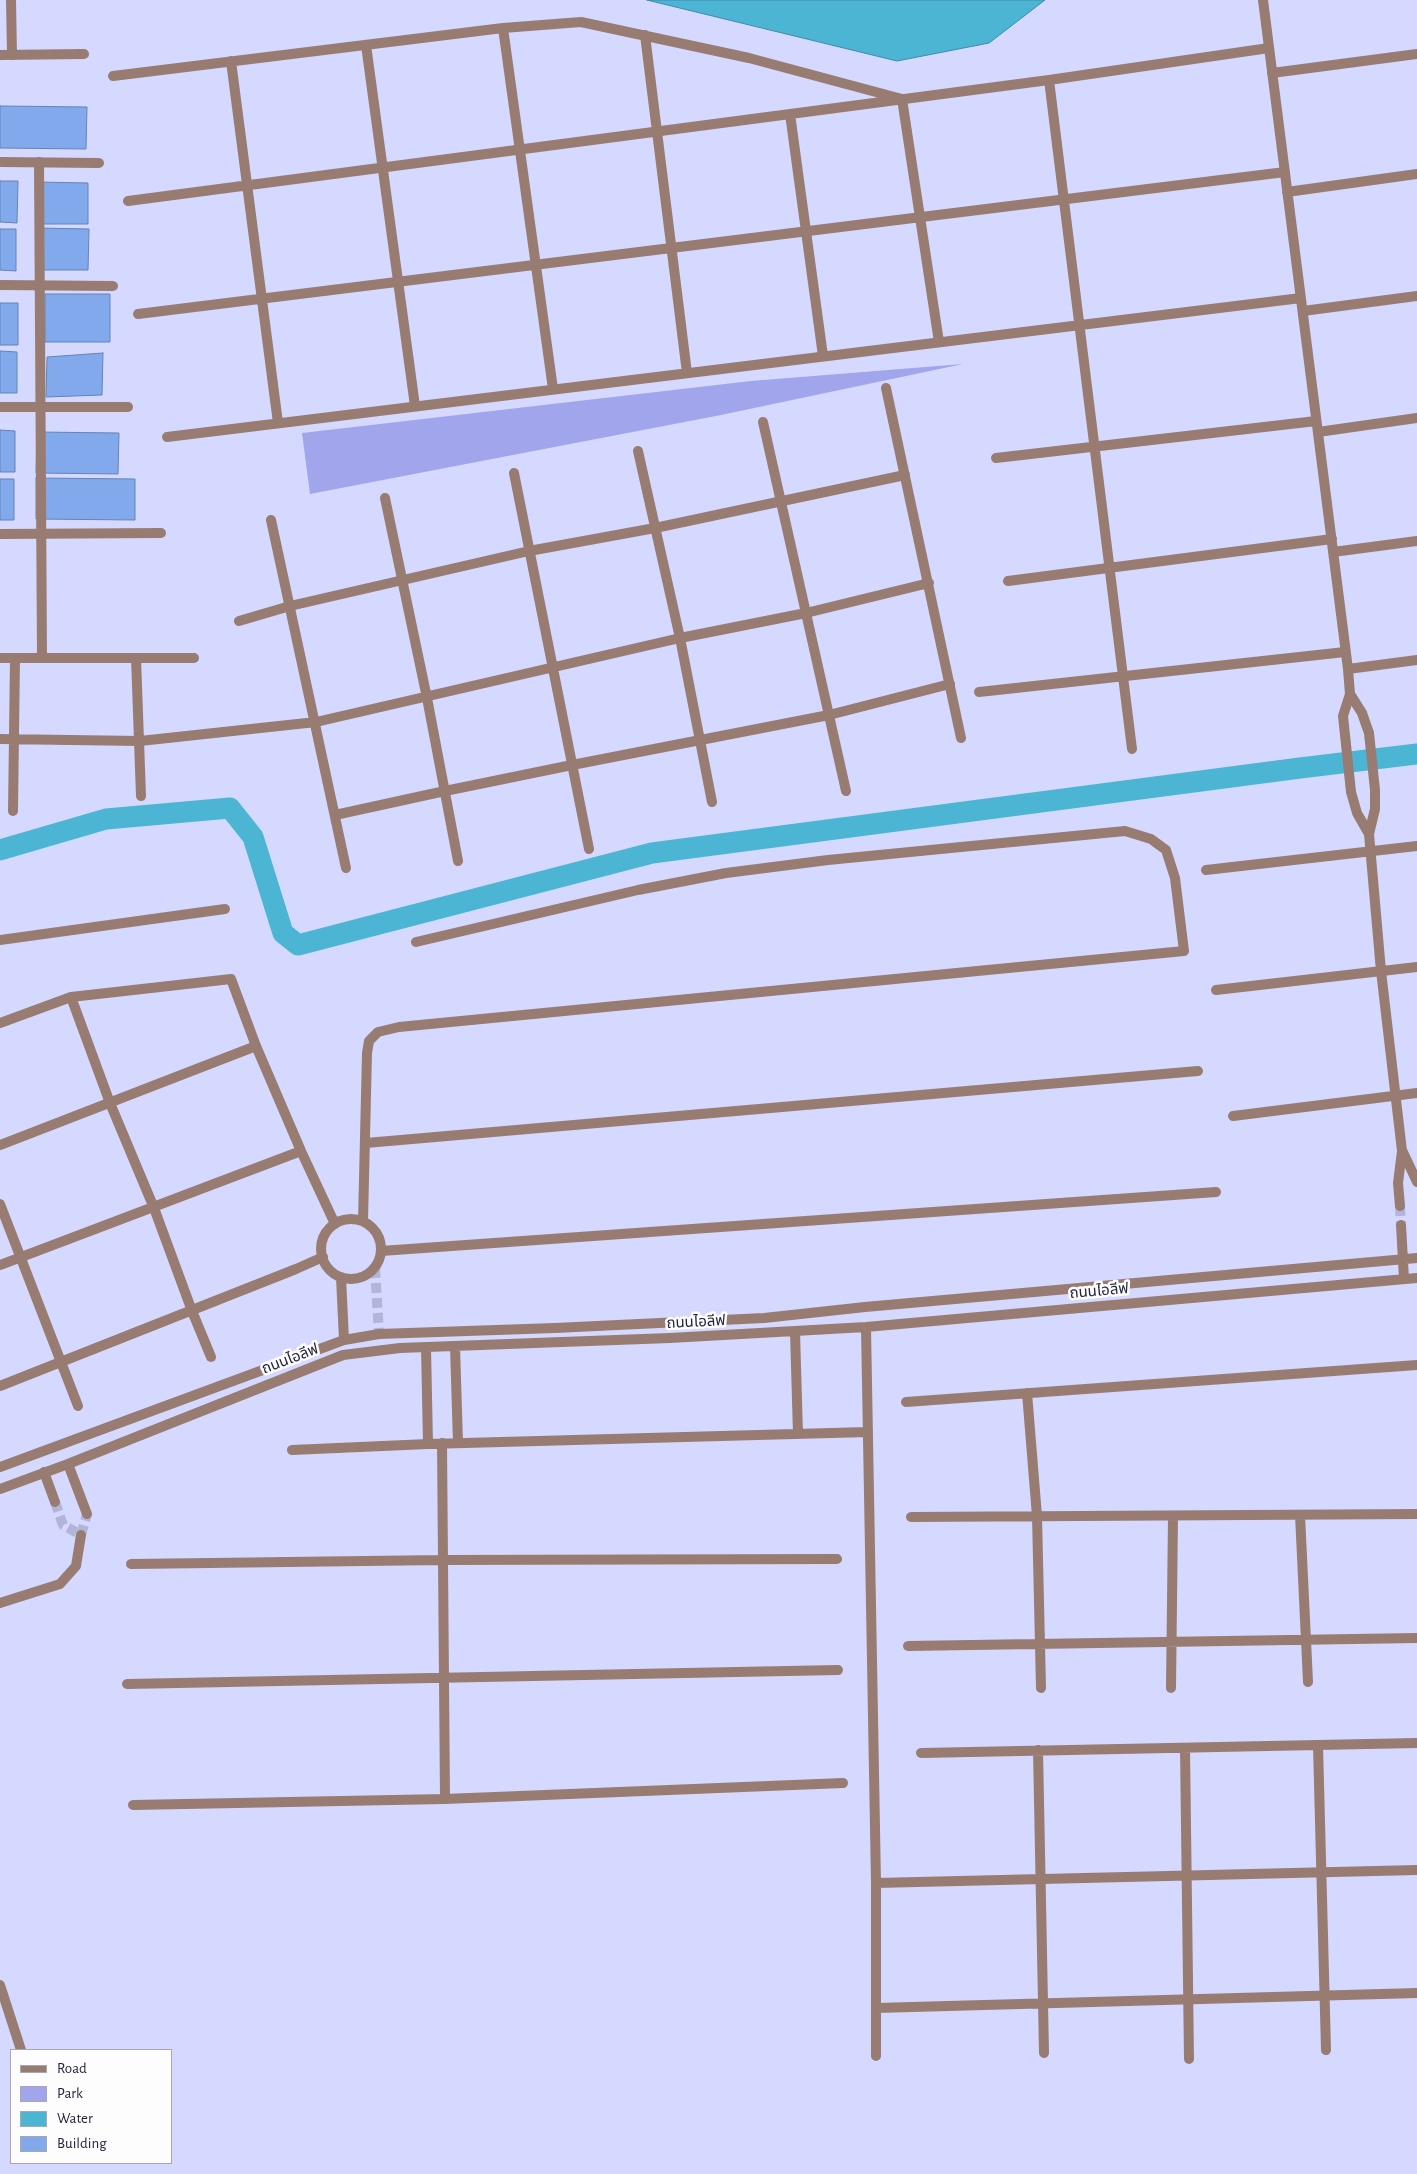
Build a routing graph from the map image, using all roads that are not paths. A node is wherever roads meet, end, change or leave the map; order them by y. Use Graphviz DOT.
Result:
graph roads {
  1 [pos="11,0"];
  2 [pos="1263,0"];
  3 [pos="502,28"];
  4 [pos="645,36"];
  5 [pos="366,45"];
  6 [pos="1269,48"];
  7 [pos="84,54"];
  8 [pos="1417,54"];
  9 [pos="0,55"];
  10 [pos="12,55"];
  11 [pos="231,61"];
  12 [pos="1272,73"];
  13 [pos="113,76"];
  14 [pos="1048,80"];
  15 [pos="902,99"];
  16 [pos="790,114"];
  17 [pos="657,132"];
  18 [pos="520,149"];
  19 [pos="0,162"];
  20 [pos="39,162"];
  21 [pos="99,163"];
  22 [pos="382,168"];
  23 [pos="1285,172"];
  24 [pos="1417,174"];
  25 [pos="247,186"];
  26 [pos="1287,192"];
  27 [pos="1064,200"];
  28 [pos="128,201"];
  29 [pos="920,217"];
  30 [pos="806,232"];
  31 [pos="671,248"];
  32 [pos="536,265"];
  33 [pos="398,282"];
  34 [pos="0,285"];
  35 [pos="40,285"];
  36 [pos="113,286"];
  37 [pos="1417,296"];
  38 [pos="1301,298"];
  39 [pos="262,299"];
  40 [pos="1303,311"];
  41 [pos="138,314"];
  42 [pos="1079,325"];
  43 [pos="939,342"];
  44 [pos="822,356"];
  45 [pos="686,373"];
  46 [pos="886,388"];
  47 [pos="553,389"];
  48 [pos="40,406"];
  49 [pos="128,406"];
  50 [pos="415,406"];
  51 [pos="0,407"];
  52 [pos="1417,418"];
  53 [pos="1316,421"];
  54 [pos="763,422"];
  55 [pos="278,423"];
  56 [pos="1318,432"];
  57 [pos="167,437"];
  58 [pos="1094,447"];
  59 [pos="638,451"];
  60 [pos="996,458"];
  61 [pos="514,473"];
  62 [pos="906,475"];
  63 [pos="385,498"];
  64 [pos="781,502"];
  65 [pos="270,520"];
  66 [pos="655,528"];
  67 [pos="161,533"];
  68 [pos="0,534"];
  69 [pos="40,534"];
  70 [pos="1332,539"];
  71 [pos="1417,541"];
  72 [pos="529,551"];
  73 [pos="1333,552"];
  74 [pos="1110,568"];
  75 [pos="402,580"];
  76 [pos="1008,580"];
  77 [pos="929,583"];
  78 [pos="290,606"];
  79 [pos="806,613"];
  80 [pos="239,621"];
  81 [pos="680,638"];
  82 [pos="1345,652"];
  83 [pos="0,658"];
  84 [pos="15,658"];
  85 [pos="42,658"];
  86 [pos="136,658"];
  87 [pos="194,658"];
  88 [pos="1417,660"];
  89 [pos="553,668"];
  90 [pos="1348,669"];
  91 [pos="1123,676"];
  92 [pos="950,684"];
  93 [pos="979,692"];
  94 [pos="1350,694"];
  95 [pos="427,698"];
  96 [pos="829,715"];
  97 [pos="316,722"];
  98 [pos="961,738"];
  99 [pos="0,739"];
  100 [pos="15,739"];
  101 [pos="700,740"];
  102 [pos="140,741"];
  103 [pos="1132,749"];
  104 [pos="572,765"];
  105 [pos="445,791"];
  106 [pos="846,791"];
  107 [pos="141,796"];
  108 [pos="712,802"];
  109 [pos="13,811"];
  110 [pos="335,815"];
  111 [pos="1368,834"];
  112 [pos="1417,846"];
  113 [pos="589,849"];
  114 [pos="1370,852"];
  115 [pos="458,861"];
  116 [pos="346,868"];
  117 [pos="1206,870"];
  118 [pos="224,909"];
  119 [pos="0,940"];
  120 [pos="416,942"];
  121 [pos="1417,967"];
  122 [pos="1381,971"];
  123 [pos="1216,990"];
  124 [pos="71,997"];
  125 [pos="0,1023"];
  126 [pos="256,1046"];
  127 [pos="1198,1071"];
  128 [pos="1417,1093"];
  129 [pos="1394,1096"];
  130 [pos="110,1103"];
  131 [pos="1232,1116"];
  132 [pos="366,1144"];
  133 [pos="0,1145"];
  134 [pos="301,1151"];
  135 [pos="1402,1151"];
  136 [pos="1417,1182"];
  137 [pos="1216,1192"];
  138 [pos="0,1204"];
  139 [pos="1400,1206"];
  140 [pos="154,1208"];
  141 [pos="362,1221"];
  142 [pos="335,1224"];
  143 [pos="1401,1225"];
  144 [pos="381,1251"];
  145 [pos="21,1257"];
  146 [pos="323,1257"];
  147 [pos="1417,1258"];
  148 [pos="1403,1260"];
  149 [pos="0,1265"];
  150 [pos="341,1277"];
  151 [pos="1417,1278"];
  152 [pos="1404,1279"];
  153 [pos="192,1311"];
  154 [pos="866,1327"];
  155 [pos="795,1332"];
  156 [pos="344,1340"];
  157 [pos="455,1346"];
  158 [pos="426,1347"];
  159 [pos="211,1357"];
  160 [pos="62,1363"];
  161 [pos="1417,1365"];
  162 [pos="0,1386"];
  163 [pos="1027,1393"];
  164 [pos="906,1402"];
  165 [pos="78,1406"];
  166 [pos="868,1432"];
  167 [pos="798,1434"];
  168 [pos="458,1443"];
  169 [pos="428,1444"];
  170 [pos="442,1444"];
  171 [pos="292,1450"];
  172 [pos="68,1464"];
  173 [pos="0,1467"];
  174 [pos="44,1472"];
  175 [pos="0,1489"];
  176 [pos="55,1502"];
  177 [pos="87,1514"];
  178 [pos="1417,1514"];
  179 [pos="1300,1515"];
  180 [pos="1038,1516"];
  181 [pos="1173,1516"];
  182 [pos="911,1517"];
  183 [pos="81,1535"];
  184 [pos="837,1559"];
  185 [pos="443,1560"];
  186 [pos="130,1564"];
  187 [pos="0,1603"];
  188 [pos="1417,1638"];
  189 [pos="1305,1640"];
  190 [pos="1172,1642"];
  191 [pos="1040,1644"];
  192 [pos="908,1646"];
  193 [pos="838,1670"];
  194 [pos="444,1679"];
  195 [pos="1308,1682"];
  196 [pos="128,1684"];
  197 [pos="1042,1688"];
  198 [pos="1171,1688"];
  199 [pos="1417,1743"];
  200 [pos="1318,1745"];
  201 [pos="1184,1748"];
  202 [pos="1038,1750"];
  203 [pos="921,1753"];
  204 [pos="843,1783"];
  205 [pos="445,1799"];
  206 [pos="132,1804"];
  207 [pos="1417,1870"];
  208 [pos="1322,1872"];
  209 [pos="1186,1876"];
  210 [pos="1041,1879"];
  211 [pos="876,1883"];
  212 [pos="0,1985"];
  213 [pos="1417,1992"];
  214 [pos="1325,1995"];
  215 [pos="1188,1999"];
  216 [pos="1043,2003"];
  217 [pos="876,2008"];
  218 [pos="21,2049"];
  219 [pos="1326,2050"];
  220 [pos="1044,2053"];
  221 [pos="876,2056"];
  222 [pos="1188,2059"];
  1 -- 10 [label="street"];
  2 -- 6 [label="street"];
  3 -- 4 [label="street"];
  3 -- 5 [label="street"];
  3 -- 18 [label="street"];
  4 -- 15 [label="street"];
  4 -- 17 [label="street"];
  5 -- 11 [label="street"];
  5 -- 22 [label="street"];
  6 -- 12 [label="street"];
  6 -- 14 [label="street"];
  7 -- 10 [label="street"];
  8 -- 12 [label="street"];
  9 -- 10 [label="street"];
  11 -- 13 [label="street"];
  11 -- 25 [label="street"];
  12 -- 23 [label="street"];
  14 -- 15 [label="street"];
  14 -- 27 [label="street"];
  15 -- 16 [label="street"];
  15 -- 29 [label="street"];
  16 -- 17 [label="street"];
  16 -- 30 [label="street"];
  17 -- 18 [label="street"];
  17 -- 31 [label="street"];
  18 -- 22 [label="street"];
  18 -- 32 [label="street"];
  19 -- 20 [label="street"];
  20 -- 21 [label="street"];
  20 -- 35 [label="street"];
  22 -- 25 [label="street"];
  22 -- 33 [label="street"];
  23 -- 26 [label="street"];
  23 -- 27 [label="street"];
  24 -- 26 [label="street"];
  25 -- 28 [label="street"];
  25 -- 39 [label="street"];
  26 -- 38 [label="street"];
  27 -- 29 [label="street"];
  27 -- 42 [label="street"];
  29 -- 30 [label="street"];
  29 -- 43 [label="street"];
  30 -- 31 [label="street"];
  30 -- 44 [label="street"];
  31 -- 32 [label="street"];
  31 -- 45 [label="street"];
  32 -- 33 [label="street"];
  32 -- 47 [label="street"];
  33 -- 39 [label="street"];
  33 -- 50 [label="street"];
  34 -- 35 [label="street"];
  35 -- 36 [label="street"];
  35 -- 48 [label="street"];
  37 -- 40 [label="street"];
  38 -- 40 [label="street"];
  38 -- 42 [label="street"];
  39 -- 41 [label="street"];
  39 -- 55 [label="street"];
  40 -- 53 [label="street"];
  42 -- 43 [label="street"];
  42 -- 58 [label="street"];
  43 -- 44 [label="street"];
  44 -- 45 [label="street"];
  45 -- 47 [label="street"];
  46 -- 62 [label="street"];
  47 -- 50 [label="street"];
  48 -- 49 [label="street"];
  48 -- 51 [label="street"];
  48 -- 69 [label="street"];
  50 -- 55 [label="street"];
  52 -- 56 [label="street"];
  53 -- 56 [label="street"];
  53 -- 58 [label="street"];
  54 -- 64 [label="street"];
  55 -- 57 [label="street"];
  56 -- 70 [label="street"];
  58 -- 60 [label="street"];
  58 -- 74 [label="street"];
  59 -- 66 [label="street"];
  61 -- 72 [label="street"];
  62 -- 64 [label="street"];
  62 -- 77 [label="street"];
  63 -- 75 [label="street"];
  64 -- 66 [label="street"];
  64 -- 79 [label="street"];
  65 -- 78 [label="street"];
  66 -- 72 [label="street"];
  66 -- 81 [label="street"];
  67 -- 69 [label="street"];
  68 -- 69 [label="street"];
  69 -- 85 [label="street"];
  70 -- 73 [label="street"];
  70 -- 74 [label="street"];
  71 -- 73 [label="street"];
  72 -- 75 [label="street"];
  72 -- 89 [label="street"];
  73 -- 82 [label="street"];
  74 -- 76 [label="street"];
  74 -- 91 [label="street"];
  75 -- 78 [label="street"];
  75 -- 95 [label="street"];
  77 -- 79 [label="street"];
  77 -- 92 [label="street"];
  78 -- 80 [label="street"];
  78 -- 97 [label="street"];
  79 -- 81 [label="street"];
  79 -- 96 [label="street"];
  81 -- 89 [label="street"];
  81 -- 101 [label="street"];
  82 -- 90 [label="street"];
  82 -- 91 [label="street"];
  83 -- 84 [label="street"];
  84 -- 85 [label="street"];
  84 -- 100 [label="street"];
  85 -- 86 [label="street"];
  86 -- 87 [label="street"];
  86 -- 102 [label="street"];
  88 -- 90 [label="street"];
  89 -- 95 [label="street"];
  89 -- 104 [label="street"];
  90 -- 94 [label="street"];
  91 -- 93 [label="street"];
  91 -- 103 [label="street"];
  92 -- 96 [label="street"];
  92 -- 98 [label="street"];
  94 -- 111 [label="street"];
  94 -- 111 [label="street"];
  95 -- 97 [label="street"];
  95 -- 105 [label="street"];
  96 -- 101 [label="street"];
  96 -- 106 [label="street"];
  97 -- 102 [label="street"];
  97 -- 110 [label="street"];
  99 -- 100 [label="street"];
  100 -- 102 [label="street"];
  100 -- 109 [label="street"];
  101 -- 104 [label="street"];
  101 -- 108 [label="street"];
  102 -- 107 [label="street"];
  104 -- 105 [label="street"];
  104 -- 113 [label="street"];
  105 -- 110 [label="street"];
  105 -- 115 [label="street"];
  110 -- 116 [label="street"];
  111 -- 114 [label="street"];
  112 -- 114 [label="street"];
  114 -- 117 [label="street"];
  114 -- 122 [label="street"];
  118 -- 119 [label="street"];
  120 -- 132 [label="street"];
  121 -- 122 [label="street"];
  122 -- 123 [label="street"];
  122 -- 129 [label="street"];
  124 -- 125 [label="street"];
  124 -- 126 [label="street"];
  124 -- 130 [label="street"];
  126 -- 130 [label="street"];
  126 -- 134 [label="street"];
  127 -- 132 [label="street"];
  128 -- 129 [label="street"];
  129 -- 131 [label="street"];
  129 -- 135 [label="street"];
  130 -- 133 [label="street"];
  130 -- 140 [label="street"];
  132 -- 141 [label="street"];
  134 -- 140 [label="street"];
  134 -- 142 [label="street"];
  135 -- 136 [label="street"];
  135 -- 139 [label="street"];
  137 -- 144 [label="street"];
  138 -- 145 [label="street"];
  140 -- 145 [label="street"];
  140 -- 153 [label="street"];
  141 -- 142 [label="street"];
  141 -- 144 [label="street"];
  142 -- 146 [label="street"];
  143 -- 148 [label="street"];
  144 -- 150 [label="street"];
  145 -- 149 [label="street"];
  145 -- 160 [label="street"];
  146 -- 150 [label="street"];
  146 -- 153 [label="street"];
  147 -- 148 [label="street, ถนนไอลีฟ"];
  148 -- 152 [label="street"];
  148 -- 156 [label="street, ถนนไอลีฟ"];
  150 -- 156 [label="street"];
  151 -- 152 [label="street, ถนนไอลีฟ"];
  152 -- 154 [label="street, ถนนไอลีฟ"];
  153 -- 159 [label="street"];
  153 -- 160 [label="street"];
  154 -- 155 [label="street, ถนนไอลีฟ"];
  154 -- 166 [label="street"];
  155 -- 157 [label="street, ถนนไอลีฟ"];
  155 -- 167 [label="street"];
  156 -- 173 [label="street, ถนนไอลีฟ"];
  157 -- 158 [label="street, ถนนไอลีฟ"];
  157 -- 168 [label="street"];
  158 -- 169 [label="street"];
  158 -- 172 [label="street, ถนนไอลีฟ"];
  160 -- 162 [label="street"];
  160 -- 165 [label="street"];
  161 -- 163 [label="street"];
  163 -- 164 [label="street"];
  163 -- 180 [label="street"];
  166 -- 167 [label="street"];
  166 -- 211 [label="street"];
  167 -- 168 [label="street"];
  168 -- 170 [label="street"];
  169 -- 170 [label="street"];
  169 -- 171 [label="street"];
  170 -- 185 [label="street"];
  172 -- 174 [label="street, ถนนไอลีฟ"];
  172 -- 177 [label="street"];
  174 -- 175 [label="street, ถนนไอลีฟ"];
  174 -- 176 [label="street"];
  178 -- 179 [label="street"];
  179 -- 181 [label="street"];
  179 -- 189 [label="street"];
  180 -- 181 [label="street"];
  180 -- 182 [label="street"];
  180 -- 191 [label="street"];
  181 -- 190 [label="street"];
  183 -- 187 [label="street"];
  184 -- 185 [label="street"];
  185 -- 186 [label="street"];
  185 -- 194 [label="street"];
  188 -- 189 [label="street"];
  189 -- 190 [label="street"];
  189 -- 195 [label="street"];
  190 -- 191 [label="street"];
  190 -- 198 [label="street"];
  191 -- 192 [label="street"];
  191 -- 197 [label="street"];
  193 -- 194 [label="street"];
  194 -- 196 [label="street"];
  194 -- 205 [label="street"];
  199 -- 200 [label="street"];
  200 -- 201 [label="street"];
  200 -- 208 [label="street"];
  201 -- 202 [label="street"];
  201 -- 209 [label="street"];
  202 -- 203 [label="street"];
  202 -- 210 [label="street"];
  204 -- 205 [label="street"];
  205 -- 206 [label="street"];
  207 -- 208 [label="street"];
  208 -- 209 [label="street"];
  208 -- 214 [label="street"];
  209 -- 210 [label="street"];
  209 -- 215 [label="street"];
  210 -- 211 [label="street"];
  210 -- 216 [label="street"];
  211 -- 217 [label="street"];
  212 -- 218 [label="street"];
  213 -- 214 [label="street"];
  214 -- 215 [label="street"];
  214 -- 219 [label="street"];
  215 -- 216 [label="street"];
  215 -- 222 [label="street"];
  216 -- 217 [label="street"];
  216 -- 220 [label="street"];
  217 -- 221 [label="street"];
}
